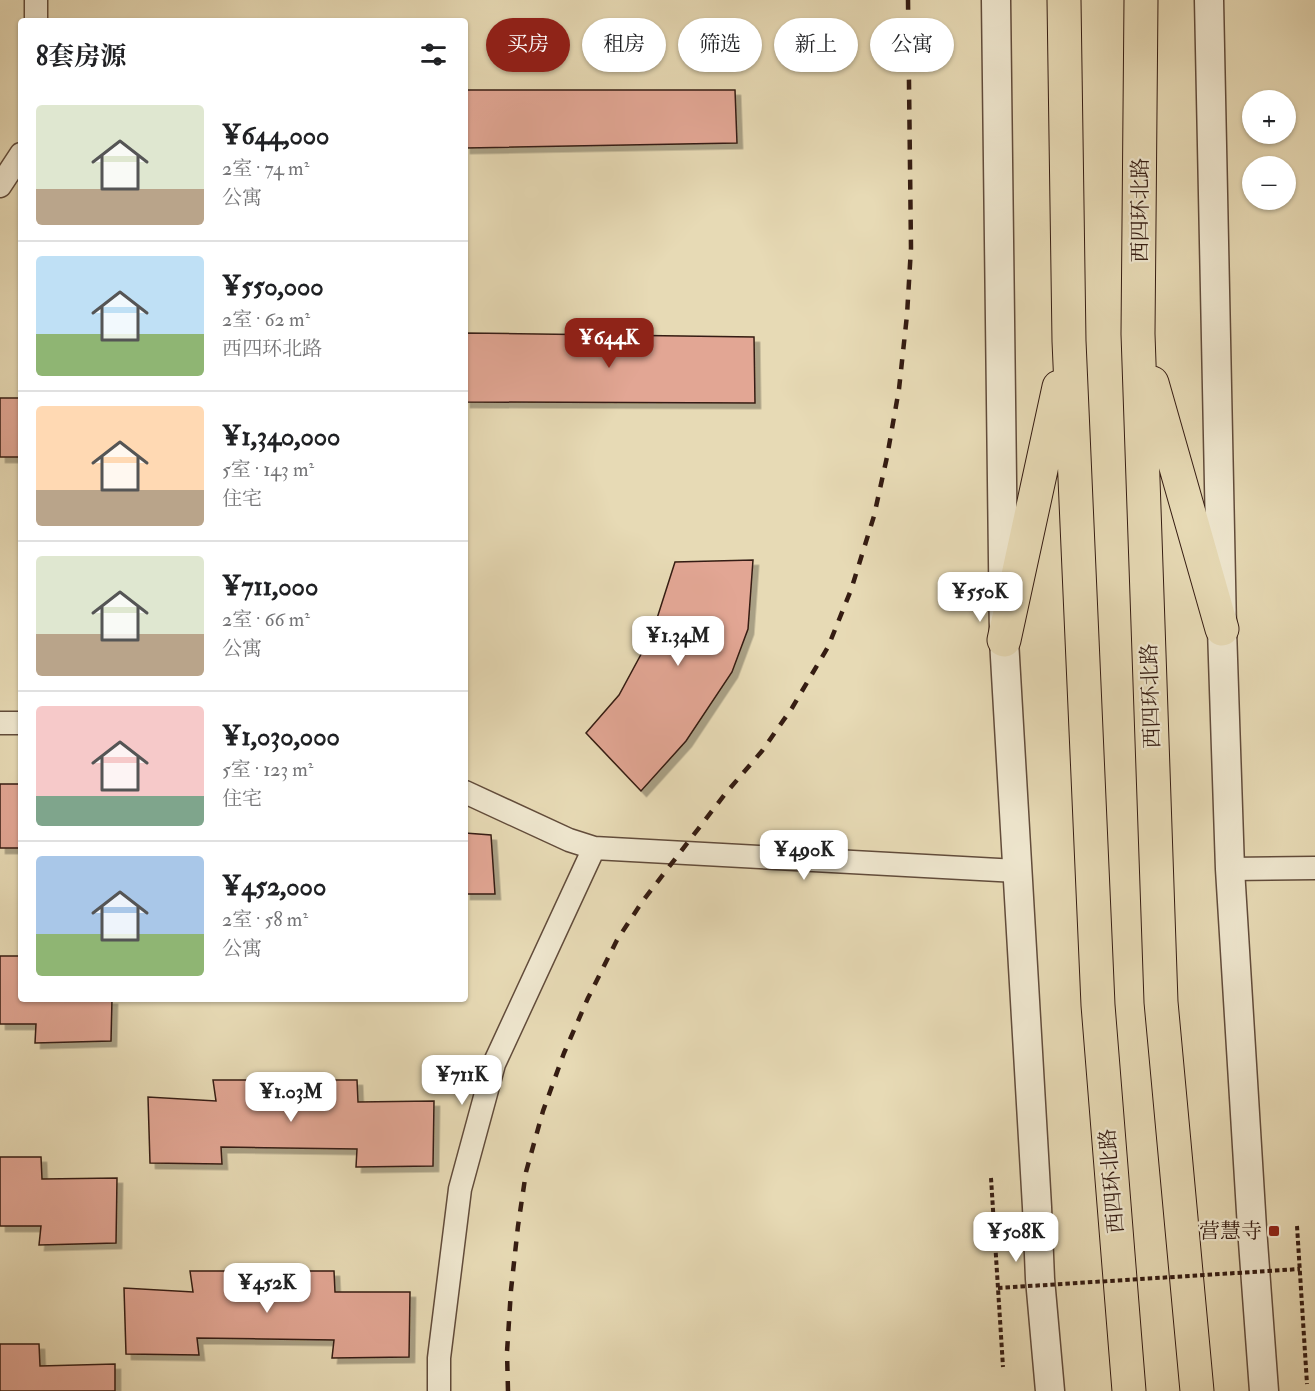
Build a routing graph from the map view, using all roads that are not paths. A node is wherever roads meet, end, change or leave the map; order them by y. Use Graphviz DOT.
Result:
graph roads {
  1 [pos="36,0"];
  2 [pos="996,0"];
  3 [pos="1064,0"];
  4 [pos="1141,0"];
  5 [pos="1209,0"];
  6 [pos="36,18"];
  7 [pos="18,159"];
  8 [pos="0,186"];
  9 [pos="1138,334"];
  10 [pos="1069,341"];
  11 [pos="1222,629"];
  12 [pos="1004,640"];
  13 [pos="0,723"];
  14 [pos="18,723"];
  15 [pos="468,793"];
  16 [pos="594,848"];
  17 [pos="1315,868"];
  18 [pos="1230,869"];
  19 [pos="1017,871"];
  20 [pos="439,1391"];
  21 [pos="1050,1391"];
  22 [pos="1129,1391"];
  23 [pos="1197,1391"];
  24 [pos="1264,1391"];
  1 -- 6 [label="street"];
  2 -- 12 [label="street"];
  3 -- 10 [label="highway, 西四环北路"];
  4 -- 9 [label="highway, 西四环北路"];
  5 -- 11 [label="street"];
  7 -- 8 [label="street"];
  9 -- 11 [label="highway"];
  9 -- 23 [label="highway, 西四环北路"];
  10 -- 12 [label="highway"];
  10 -- 22 [label="highway, 西四环北路"];
  11 -- 18 [label="street"];
  12 -- 19 [label="street"];
  13 -- 14 [label="street"];
  15 -- 16 [label="street"];
  16 -- 19 [label="street"];
  16 -- 20 [label="street"];
  17 -- 18 [label="street"];
  18 -- 24 [label="street"];
  19 -- 21 [label="street"];
}
